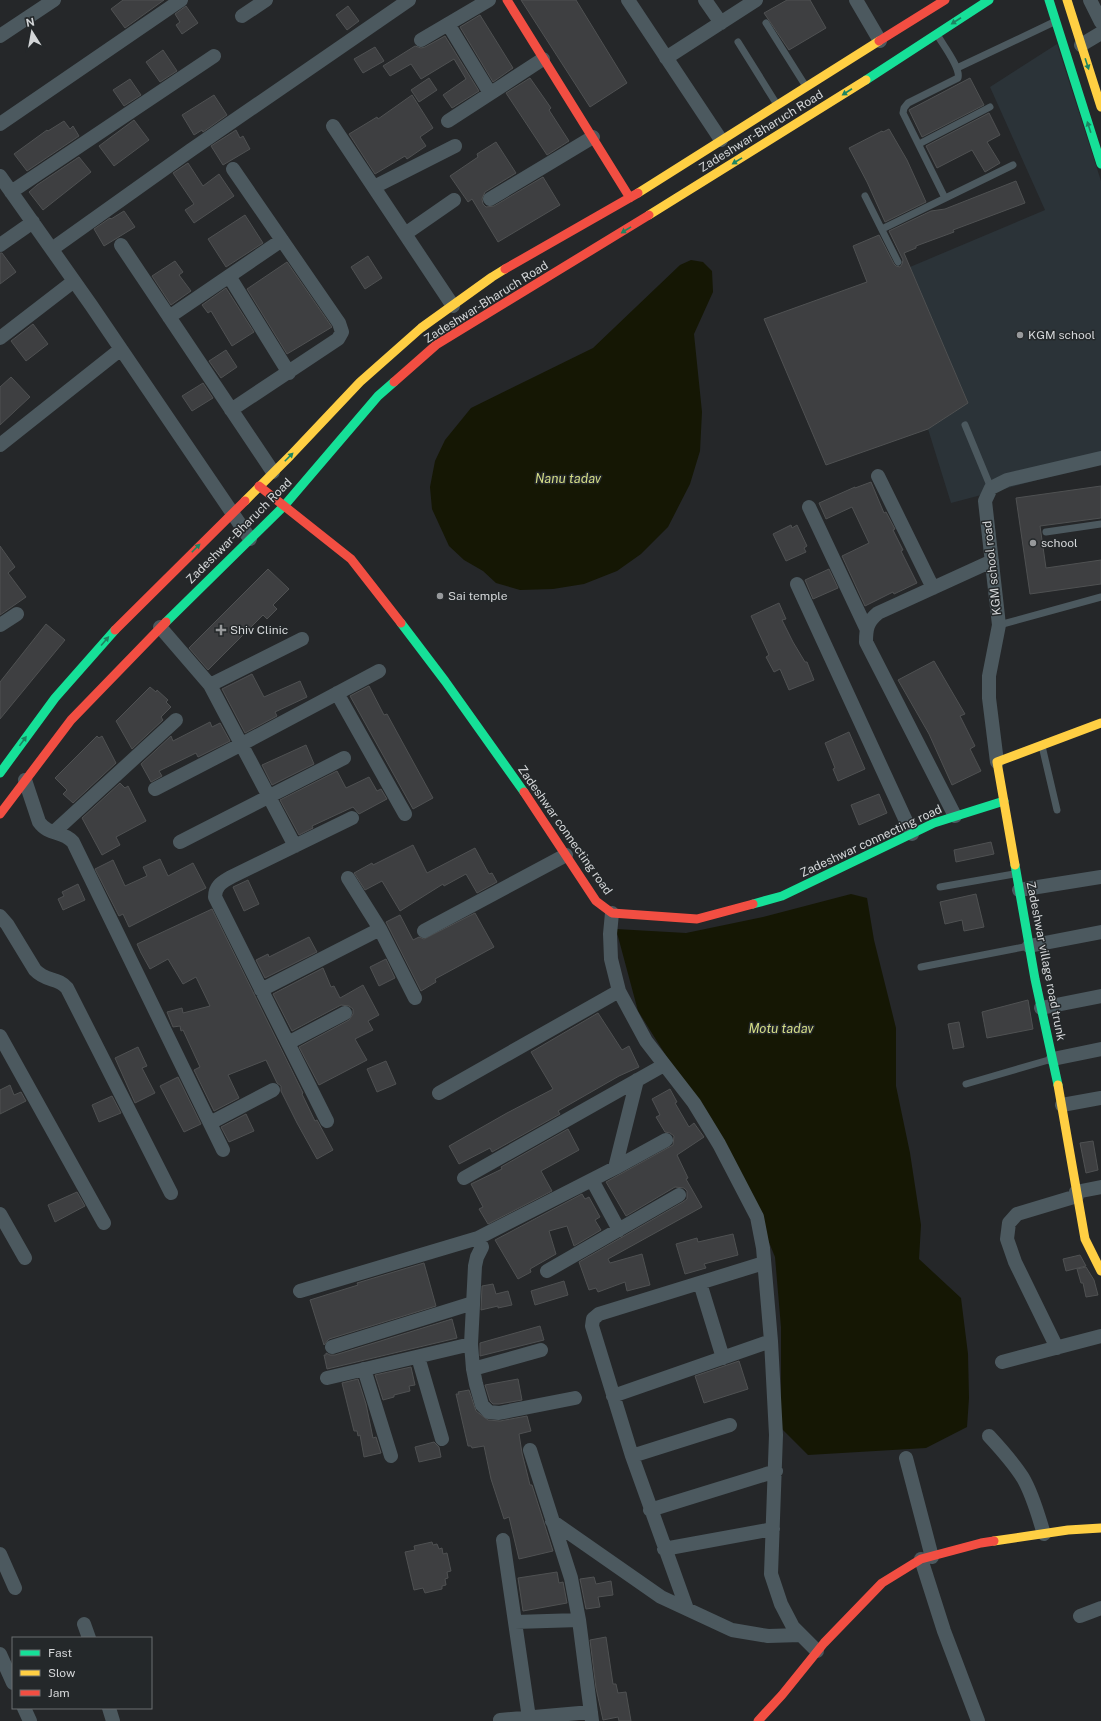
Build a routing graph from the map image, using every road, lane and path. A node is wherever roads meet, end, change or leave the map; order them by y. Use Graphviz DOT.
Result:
graph roads {
  1 [pos="54,0"];
  2 [pos="180,0"];
  3 [pos="266,0"];
  4 [pos="409,0"];
  5 [pos="489,0"];
  6 [pos="507,0"];
  7 [pos="628,0"];
  8 [pos="705,0"];
  9 [pos="756,0"];
  10 [pos="856,0"];
  11 [pos="945,0"];
  12 [pos="989,0"];
  13 [pos="1049,0"];
  14 [pos="1067,0"];
  15 [pos="1090,0"];
  16 [pos="926,5"];
  17 [pos="242,16"];
  18 [pos="1056,21"];
  19 [pos="1101,22"];
  20 [pos="721,23"];
  21 [pos="766,23"];
  22 [pos="448,24"];
  23 [pos="1101,33"];
  24 [pos="937,34"];
  25 [pos="0,36"];
  26 [pos="421,40"];
  27 [pos="880,40"];
  28 [pos="738,42"];
  29 [pos="1081,45"];
  30 [pos="214,56"];
  31 [pos="666,58"];
  32 [pos="543,59"];
  33 [pos="957,68"];
  34 [pos="806,86"];
  35 [pos="490,93"];
  36 [pos="777,105"];
  37 [pos="990,107"];
  38 [pos="1101,107"];
  39 [pos="448,121"];
  40 [pos="0,124"];
  41 [pos="333,126"];
  42 [pos="593,137"];
  43 [pos="721,140"];
  44 [pos="919,144"];
  45 [pos="455,146"];
  46 [pos="1101,164"];
  47 [pos="1013,165"];
  48 [pos="233,169"];
  49 [pos="0,176"];
  50 [pos="374,187"];
  51 [pos="11,192"];
  52 [pos="864,196"];
  53 [pos="630,198"];
  54 [pos="945,198"];
  55 [pos="490,199"];
  56 [pos="454,200"];
  57 [pos="32,222"];
  58 [pos="882,229"];
  59 [pos="405,234"];
  60 [pos="282,240"];
  61 [pos="121,245"];
  62 [pos="0,246"];
  63 [pos="52,249"];
  64 [pos="898,262"];
  65 [pos="229,276"];
  66 [pos="74,281"];
  67 [pos="452,306"];
  68 [pos="169,317"];
  69 [pos="0,338"];
  70 [pos="121,349"];
  71 [pos="289,373"];
  72 [pos="231,410"];
  73 [pos="964,425"];
  74 [pos="0,445"];
  75 [pos="1101,458"];
  76 [pos="273,472"];
  77 [pos="878,476"];
  78 [pos="259,486"];
  79 [pos="991,488"];
  80 [pos="284,506"];
  81 [pos="809,508"];
  82 [pos="232,513"];
  83 [pos="1101,524"];
  84 [pos="1046,532"];
  85 [pos="250,539"];
  86 [pos="992,561"];
  87 [pos="796,584"];
  88 [pos="933,588"];
  89 [pos="1101,597"];
  90 [pos="17,614"];
  91 [pos="0,625"];
  92 [pos="999,625"];
  93 [pos="160,628"];
  94 [pos="866,628"];
  95 [pos="302,639"];
  96 [pos="379,671"];
  97 [pos="210,685"];
  98 [pos="337,693"];
  99 [pos="176,720"];
  100 [pos="1101,723"];
  101 [pos="242,744"];
  102 [pos="1042,745"];
  103 [pos="344,758"];
  104 [pos="997,762"];
  105 [pos="0,773"];
  106 [pos="25,780"];
  107 [pos="155,789"];
  108 [pos="270,796"];
  109 [pos="1004,801"];
  110 [pos="1058,810"];
  111 [pos="0,814"];
  112 [pos="405,814"];
  113 [pos="954,816"];
  114 [pos="352,818"];
  115 [pos="54,832"];
  116 [pos="912,834"];
  117 [pos="180,842"];
  118 [pos="295,846"];
  119 [pos="566,855"];
  120 [pos="1016,873"];
  121 [pos="1101,877"];
  122 [pos="348,878"];
  123 [pos="940,887"];
  124 [pos="1019,890"];
  125 [pos="612,913"];
  126 [pos="0,916"];
  127 [pos="380,929"];
  128 [pos="424,931"];
  129 [pos="1101,932"];
  130 [pos="1029,946"];
  131 [pos="921,967"];
  132 [pos="261,990"];
  133 [pos="619,990"];
  134 [pos="1101,996"];
  135 [pos="415,998"];
  136 [pos="1041,1008"];
  137 [pos="345,1013"];
  138 [pos="0,1036"];
  139 [pos="288,1043"];
  140 [pos="1101,1050"];
  141 [pos="3,1051"];
  142 [pos="1053,1059"];
  143 [pos="664,1065"];
  144 [pos="637,1080"];
  145 [pos="966,1084"];
  146 [pos="273,1090"];
  147 [pos="439,1093"];
  148 [pos="1101,1098"];
  149 [pos="1062,1105"];
  150 [pos="327,1121"];
  151 [pos="210,1123"];
  152 [pos="666,1140"];
  153 [pos="223,1150"];
  154 [pos="616,1168"];
  155 [pos="464,1178"];
  156 [pos="592,1180"];
  157 [pos="1101,1187"];
  158 [pos="171,1194"];
  159 [pos="1076,1194"];
  160 [pos="679,1195"];
  161 [pos="0,1214"];
  162 [pos="104,1223"];
  163 [pos="620,1230"];
  164 [pos="478,1238"];
  165 [pos="1095,1244"];
  166 [pos="25,1258"];
  167 [pos="764,1263"];
  168 [pos="547,1271"];
  169 [pos="1101,1271"];
  170 [pos="700,1283"];
  171 [pos="300,1291"];
  172 [pos="473,1303"];
  173 [pos="1101,1336"];
  174 [pos="771,1341"];
  175 [pos="471,1344"];
  176 [pos="332,1346"];
  177 [pos="1057,1348"];
  178 [pos="541,1350"];
  179 [pos="418,1356"];
  180 [pos="723,1358"];
  181 [pos="1002,1362"];
  182 [pos="364,1369"];
  183 [pos="473,1369"];
  184 [pos="327,1378"];
  185 [pos="614,1396"];
  186 [pos="575,1398"];
  187 [pos="730,1425"];
  188 [pos="989,1436"];
  189 [pos="442,1439"];
  190 [pos="530,1450"];
  191 [pos="391,1456"];
  192 [pos="632,1456"];
  193 [pos="906,1458"];
  194 [pos="776,1471"];
  195 [pos="650,1510"];
  196 [pos="552,1520"];
  197 [pos="1101,1528"];
  198 [pos="773,1529"];
  199 [pos="1044,1534"];
  200 [pos="503,1540"];
  201 [pos="664,1549"];
  202 [pos="0,1554"];
  203 [pos="926,1558"];
  204 [pos="15,1588"];
  205 [pos="1101,1608"];
  206 [pos="687,1609"];
  207 [pos="1080,1616"];
  208 [pos="579,1620"];
  209 [pos="515,1622"];
  210 [pos="84,1624"];
  211 [pos="801,1636"];
  212 [pos="89,1637"];
  213 [pos="817,1651"];
  214 [pos="0,1654"];
  215 [pos="12,1681"];
  216 [pos="24,1709"];
  217 [pos="109,1709"];
  218 [pos="592,1717"];
  219 [pos="529,1718"];
  220 [pos="500,1720"];
  221 [pos="30,1721"];
  222 [pos="113,1721"];
  223 [pos="758,1721"];
  224 [pos="978,1721"];
  1 -- 25 [label="street"];
  2 -- 40 [label="street"];
  3 -- 17 [label="street"];
  4 -- 63 [label="street"];
  5 -- 22 [label="street"];
  6 -- 32 [label="street"];
  7 -- 31 [label="street"];
  8 -- 20 [label="street"];
  9 -- 20 [label="street"];
  10 -- 27 [label="street"];
  11 -- 16 [label="street, Zadeshwar-Bharuch Road"];
  12 -- 24 [label="street, Zadeshwar-Bharuch Road, one-way"];
  13 -- 18 [label="street"];
  14 -- 29 [label="street"];
  15 -- 19 [label="street"];
  16 -- 27 [label="street, Zadeshwar-Bharuch Road"];
  18 -- 33 [label="lane"];
  46 -- 18 [label="street, one-way"];
  20 -- 31 [label="street"];
  21 -- 34 [label="lane"];
  22 -- 26 [label="street"];
  22 -- 35 [label="street"];
  23 -- 29 [label="street"];
  24 -- 33 [label="lane"];
  24 -- 80 [label="street, Zadeshwar-Bharuch Road, one-way"];
  27 -- 34 [label="street, Zadeshwar-Bharuch Road"];
  28 -- 36 [label="lane"];
  29 -- 38 [label="street, one-way"];
  30 -- 51 [label="street"];
  31 -- 43 [label="street"];
  32 -- 35 [label="street"];
  32 -- 42 [label="street"];
  33 -- 44 [label="lane"];
  34 -- 36 [label="street, Zadeshwar-Bharuch Road"];
  35 -- 39 [label="street"];
  36 -- 43 [label="street, Zadeshwar-Bharuch Road"];
  37 -- 44 [label="lane"];
  41 -- 50 [label="street"];
  42 -- 53 [label="street"];
  42 -- 55 [label="street"];
  43 -- 53 [label="street, Zadeshwar-Bharuch Road"];
  44 -- 54 [label="lane"];
  45 -- 50 [label="street"];
  47 -- 54 [label="lane"];
  48 -- 60 [label="street"];
  49 -- 51 [label="street"];
  50 -- 59 [label="street"];
  51 -- 57 [label="street"];
  52 -- 58 [label="lane"];
  53 -- 67 [label="street, Zadeshwar-Bharuch Road"];
  54 -- 58 [label="lane"];
  56 -- 59 [label="street"];
  57 -- 62 [label="street"];
  57 -- 63 [label="street"];
  58 -- 64 [label="lane"];
  59 -- 67 [label="street"];
  60 -- 65 [label="street"];
  60 -- 71 [label="street"];
  61 -- 68 [label="street"];
  63 -- 66 [label="street"];
  65 -- 68 [label="street"];
  65 -- 71 [label="street"];
  66 -- 69 [label="street"];
  66 -- 70 [label="street"];
  76 -- 67 [label="street, Zadeshwar-Bharuch Road, one-way"];
  68 -- 72 [label="street"];
  70 -- 74 [label="street"];
  70 -- 82 [label="street"];
  71 -- 72 [label="street"];
  72 -- 76 [label="street"];
  73 -- 79 [label="lane"];
  75 -- 79 [label="street"];
  76 -- 78 [label="street, Zadeshwar-Bharuch Road"];
  77 -- 88 [label="street"];
  78 -- 80 [label="street, Zadeshwar connecting road"];
  78 -- 82 [label="street, Zadeshwar-Bharuch Road"];
  79 -- 86 [label="street, KGM school road"];
  80 -- 85 [label="street, Zadeshwar-Bharuch Road"];
  80 -- 119 [label="street, Zadeshwar connecting road"];
  81 -- 94 [label="street"];
  82 -- 85 [label="street"];
  105 -- 82 [label="street, Zadeshwar-Bharuch Road, one-way"];
  83 -- 84 [label="lane"];
  85 -- 93 [label="street, Zadeshwar-Bharuch Road"];
  86 -- 88 [label="street"];
  86 -- 92 [label="street, KGM school road"];
  87 -- 116 [label="street"];
  88 -- 94 [label="street"];
  89 -- 92 [label="lane"];
  90 -- 91 [label="street"];
  92 -- 104 [label="street, KGM school road"];
  93 -- 97 [label="street"];
  93 -- 106 [label="street, Zadeshwar-Bharuch Road"];
  94 -- 113 [label="street"];
  95 -- 97 [label="street"];
  96 -- 98 [label="street"];
  97 -- 101 [label="street"];
  98 -- 101 [label="street"];
  98 -- 112 [label="street"];
  99 -- 115 [label="street"];
  100 -- 102 [label="street"];
  101 -- 107 [label="street"];
  101 -- 108 [label="street"];
  102 -- 104 [label="street"];
  102 -- 110 [label="lane"];
  103 -- 108 [label="street"];
  104 -- 109 [label="street, Zadeshwar village road trunk"];
  106 -- 111 [label="street, Zadeshwar-Bharuch Road"];
  106 -- 115 [label="street"];
  108 -- 117 [label="street"];
  108 -- 118 [label="street"];
  109 -- 113 [label="street, Zadeshwar connecting road"];
  109 -- 120 [label="street, Zadeshwar village road trunk"];
  113 -- 116 [label="street, Zadeshwar connecting road"];
  114 -- 118 [label="street"];
  115 -- 151 [label="street"];
  116 -- 125 [label="street, Zadeshwar connecting road"];
  118 -- 132 [label="street"];
  119 -- 125 [label="street, Zadeshwar connecting road"];
  119 -- 128 [label="street"];
  120 -- 123 [label="lane"];
  120 -- 124 [label="street, Zadeshwar village road trunk"];
  121 -- 124 [label="street"];
  122 -- 127 [label="street"];
  124 -- 130 [label="street, Zadeshwar village road trunk"];
  125 -- 133 [label="street"];
  126 -- 158 [label="street"];
  127 -- 132 [label="street"];
  127 -- 135 [label="street"];
  129 -- 130 [label="street"];
  130 -- 131 [label="lane"];
  130 -- 136 [label="street, Zadeshwar village road trunk"];
  132 -- 139 [label="street"];
  133 -- 143 [label="street"];
  133 -- 147 [label="street"];
  134 -- 136 [label="street"];
  136 -- 142 [label="street, Zadeshwar village road trunk"];
  137 -- 139 [label="street"];
  138 -- 141 [label="street"];
  139 -- 150 [label="street"];
  140 -- 142 [label="street"];
  141 -- 162 [label="street"];
  142 -- 145 [label="lane"];
  142 -- 149 [label="street, Zadeshwar village road trunk"];
  143 -- 144 [label="street"];
  143 -- 167 [label="street"];
  144 -- 154 [label="street"];
  144 -- 155 [label="street"];
  146 -- 151 [label="street"];
  148 -- 149 [label="street"];
  149 -- 159 [label="street, Zadeshwar village road trunk"];
  151 -- 153 [label="street"];
  152 -- 154 [label="street"];
  154 -- 156 [label="street"];
  156 -- 163 [label="street"];
  156 -- 164 [label="street"];
  157 -- 159 [label="street"];
  159 -- 165 [label="street, Zadeshwar village road trunk"];
  159 -- 177 [label="street"];
  160 -- 163 [label="street"];
  161 -- 166 [label="street"];
  163 -- 168 [label="street"];
  164 -- 171 [label="street"];
  164 -- 172 [label="street"];
  165 -- 169 [label="street, Zadeshwar village road trunk"];
  167 -- 170 [label="street"];
  167 -- 174 [label="street"];
  170 -- 180 [label="street"];
  170 -- 185 [label="street"];
  172 -- 175 [label="street"];
  172 -- 176 [label="street"];
  173 -- 177 [label="street"];
  174 -- 180 [label="street"];
  174 -- 194 [label="street"];
  175 -- 179 [label="street"];
  175 -- 183 [label="street"];
  177 -- 181 [label="street"];
  178 -- 183 [label="street"];
  179 -- 182 [label="street"];
  179 -- 189 [label="street"];
  180 -- 185 [label="street"];
  182 -- 184 [label="street"];
  182 -- 191 [label="street"];
  183 -- 186 [label="street"];
  185 -- 192 [label="street"];
  187 -- 192 [label="street"];
  188 -- 199 [label="street"];
  190 -- 196 [label="street"];
  192 -- 195 [label="street"];
  193 -- 203 [label="street"];
  194 -- 195 [label="street"];
  194 -- 198 [label="street"];
  195 -- 201 [label="street"];
  196 -- 206 [label="street"];
  196 -- 208 [label="street"];
  197 -- 199 [label="street"];
  198 -- 201 [label="street"];
  198 -- 211 [label="street"];
  199 -- 203 [label="street"];
  200 -- 209 [label="street"];
  201 -- 206 [label="street"];
  202 -- 204 [label="street"];
  203 -- 213 [label="street"];
  203 -- 224 [label="street"];
  205 -- 207 [label="street"];
  206 -- 211 [label="street"];
  208 -- 209 [label="street"];
  208 -- 218 [label="street"];
  209 -- 219 [label="street"];
  210 -- 212 [label="street"];
  211 -- 213 [label="street"];
  213 -- 223 [label="street"];
  214 -- 215 [label="street"];
  216 -- 221 [label="street"];
  217 -- 222 [label="street"];
  218 -- 219 [label="street"];
  219 -- 220 [label="street"];
}
